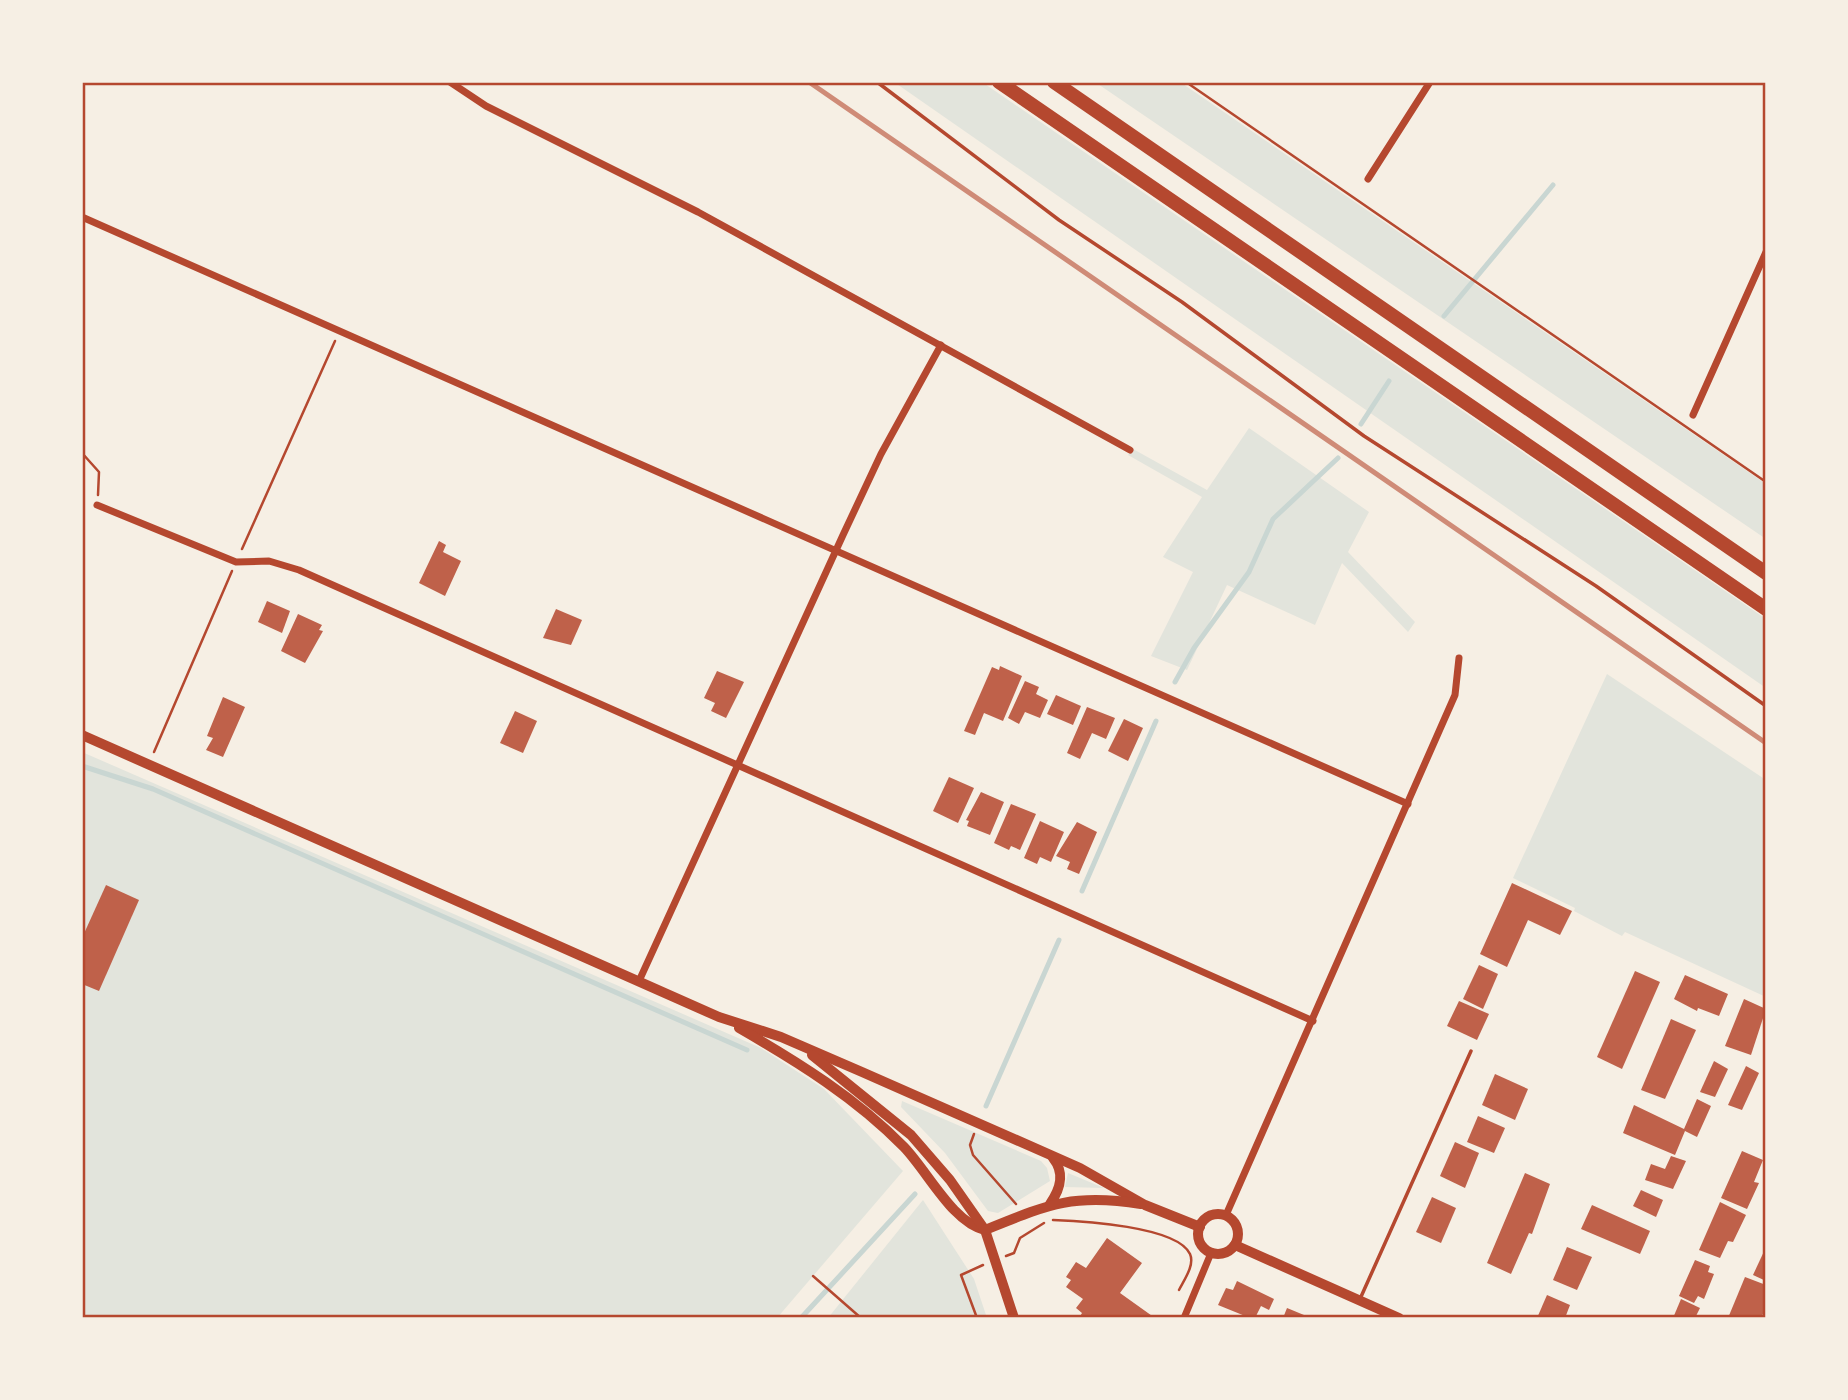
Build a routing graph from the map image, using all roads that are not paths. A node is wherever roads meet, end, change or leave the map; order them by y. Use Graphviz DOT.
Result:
graph roads {
  1 [pos="450,82"];
  2 [pos="877,82"];
  3 [pos="999,82"];
  4 [pos="1054,82"];
  5 [pos="1430,82"];
  6 [pos="1368,179"];
  7 [pos="82,217"];
  8 [pos="1766,252"];
  9 [pos="941,345"];
  10 [pos="1693,415"];
  11 [pos="1130,450"];
  12 [pos="97,505"];
  13 [pos="835,552"];
  14 [pos="1766,573"];
  15 [pos="1766,609"];
  16 [pos="1459,659"];
  17 [pos="1766,706"];
  18 [pos="82,735"];
  19 [pos="737,766"];
  20 [pos="1408,804"];
  21 [pos="639,981"];
  22 [pos="719,1017"];
  23 [pos="1312,1021"];
  24 [pos="797,1044"];
  25 [pos="1471,1051"];
  26 [pos="1051,1155"];
  27 [pos="1050,1204"];
  28 [pos="1145,1205"];
  29 [pos="1226,1215"];
  30 [pos="1200,1227"];
  31 [pos="985,1230"];
  32 [pos="1235,1245"];
  33 [pos="1211,1253"];
  34 [pos="1359,1300"];
  35 [pos="1014,1318"];
  36 [pos="1184,1318"];
  37 [pos="1399,1318"];
  1 -- 9 [label="street"];
  2 -- 17 [label="lane"];
  3 -- 15 [label="highway"];
  4 -- 14 [label="highway"];
  5 -- 6 [label="street"];
  7 -- 13 [label="street"];
  8 -- 10 [label="street"];
  9 -- 11 [label="street"];
  9 -- 13 [label="street"];
  12 -- 19 [label="street"];
  13 -- 19 [label="street"];
  13 -- 20 [label="street"];
  16 -- 20 [label="street"];
  18 -- 21 [label="main road"];
  19 -- 21 [label="street"];
  19 -- 23 [label="street"];
  20 -- 23 [label="street"];
  21 -- 22 [label="main road"];
  22 -- 24 [label="main road"];
  22 -- 31 [label="main road"];
  23 -- 29 [label="street"];
  24 -- 26 [label="main road"];
  24 -- 31 [label="main road"];
  25 -- 34 [label="lane"];
  26 -- 27 [label="main road"];
  26 -- 28 [label="main road"];
  27 -- 28 [label="main road"];
  27 -- 31 [label="main road"];
  28 -- 30 [label="main road"];
  29 -- 30 [label="main road"];
  29 -- 32 [label="main road"];
  30 -- 33 [label="main road"];
  31 -- 35 [label="main road"];
  32 -- 33 [label="main road"];
  32 -- 34 [label="main road"];
  33 -- 36 [label="street"];
  34 -- 37 [label="main road"];
}
